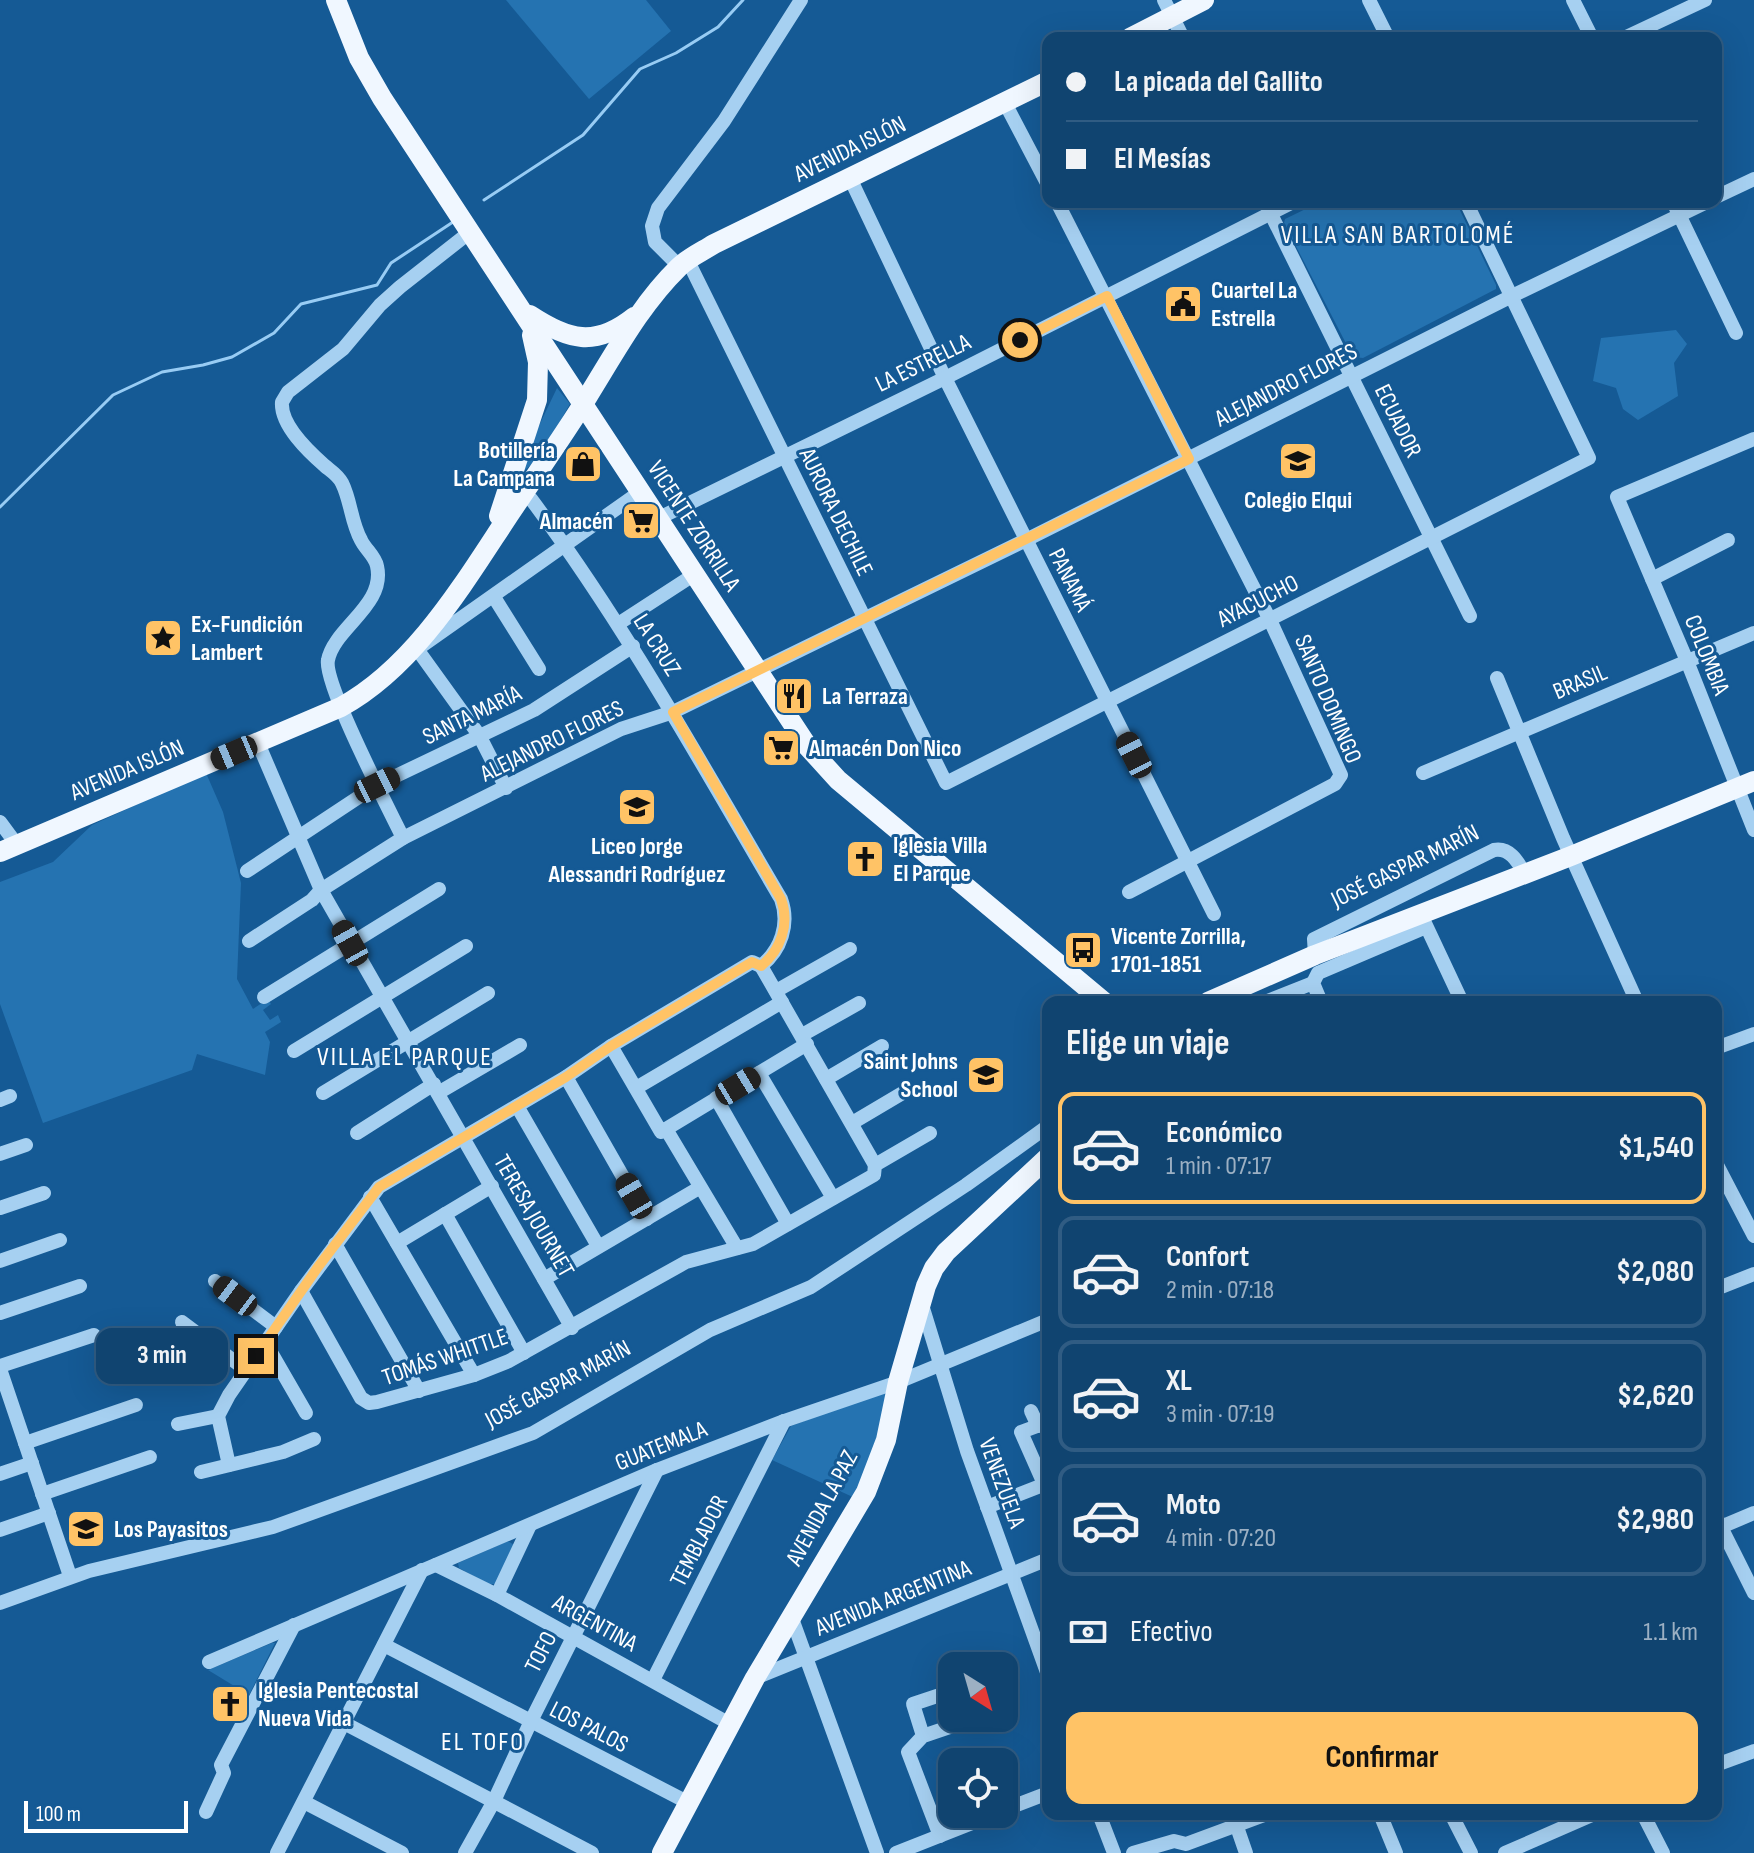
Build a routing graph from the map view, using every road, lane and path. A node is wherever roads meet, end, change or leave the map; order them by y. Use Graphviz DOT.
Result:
graph roads {
  1 [pos="336,0"];
  2 [pos="801,0"];
  3 [pos="1204,0"];
  4 [pos="1369,0"];
  5 [pos="1573,0"];
  6 [pos="1705,0"];
  7 [pos="1168,8"];
  8 [pos="1138,32"];
  9 [pos="1180,32"];
  10 [pos="1385,32"];
  11 [pos="1589,32"];
  12 [pos="1637,32"];
  13 [pos="1042,84"];
  14 [pos="1005,103"];
  15 [pos="1042,174"];
  16 [pos="850,178"];
  17 [pos="1754,179"];
  18 [pos="1722,194"];
  19 [pos="1060,208"];
  20 [pos="1268,208"];
  21 [pos="1469,208"];
  22 [pos="1676,209"];
  23 [pos="470,232"];
  24 [pos="681,265"];
  25 [pos="1107,296"];
  26 [pos="1512,296"];
  27 [pos="520,309"];
  28 [pos="640,312"];
  29 [pos="1736,333"];
  30 [pos="1351,376"];
  31 [pos="945,378"];
  32 [pos="587,408"];
  33 [pos="1754,439"];
  34 [pos="784,456"];
  35 [pos="1189,459"];
  36 [pos="640,492"];
  37 [pos="525,499"];
  38 [pos="657,519"];
  39 [pos="1432,538"];
  40 [pos="1026,540"];
  41 [pos="1728,540"];
  42 [pos="566,546"];
  43 [pos="485,551"];
  44 [pos="695,574"];
  45 [pos="1652,579"];
  46 [pos="494,597"];
  47 [pos="1470,616"];
  48 [pos="864,617"];
  49 [pos="1270,620"];
  50 [pos="618,624"];
  51 [pos="1754,633"];
  52 [pos="633,646"];
  53 [pos="414,652"];
  54 [pos="1687,661"];
  55 [pos="539,669"];
  56 [pos="758,670"];
  57 [pos="1497,678"];
  58 [pos="1107,701"];
  59 [pos="341,707"];
  60 [pos="673,712"];
  61 [pos="1521,731"];
  62 [pos="479,735"];
  63 [pos="258,743"];
  64 [pos="1423,773"];
  65 [pos="946,783"];
  66 [pos="1746,784"];
  67 [pos="377,785"];
  68 [pos="506,788"];
  69 [pos="0,822"];
  70 [pos="1754,830"];
  71 [pos="299,834"];
  72 [pos="403,838"];
  73 [pos="8,849"];
  74 [pos="1571,856"];
  75 [pos="1188,862"];
  76 [pos="247,871"];
  77 [pos="1525,874"];
  78 [pos="439,889"];
  79 [pos="321,890"];
  80 [pos="1129,892"];
  81 [pos="1214,914"];
  82 [pos="1424,921"];
  83 [pos="249,941"];
  84 [pos="350,943"];
  85 [pos="466,946"];
  86 [pos="850,949"];
  87 [pos="1315,955"];
  88 [pos="761,966"];
  89 [pos="1313,983"];
  90 [pos="488,993"];
  91 [pos="779,996"];
  92 [pos="1097,996"];
  93 [pos="1222,996"];
  94 [pos="1280,996"];
  95 [pos="1318,996"];
  96 [pos="1459,996"];
  97 [pos="1634,996"];
  98 [pos="264,997"];
  99 [pos="381,997"];
  100 [pos="859,1003"];
  101 [pos="1754,1034"];
  102 [pos="407,1040"];
  103 [pos="804,1040"];
  104 [pos="520,1045"];
  105 [pos="611,1046"];
  106 [pos="882,1046"];
  107 [pos="1722,1046"];
  108 [pos="294,1051"];
  109 [pos="759,1073"];
  110 [pos="566,1077"];
  111 [pos="826,1079"];
  112 [pos="436,1088"];
  113 [pos="636,1088"];
  114 [pos="906,1091"];
  115 [pos="323,1093"];
  116 [pos="716,1098"];
  117 [pos="517,1106"];
  118 [pos="852,1123"];
  119 [pos="664,1130"];
  120 [pos="1042,1130"];
  121 [pos="357,1133"];
  122 [pos="930,1133"];
  123 [pos="463,1136"];
  124 [pos="26,1145"];
  125 [pos="0,1154"];
  126 [pos="1042,1163"];
  127 [pos="875,1165"];
  128 [pos="1722,1175"];
  129 [pos="492,1186"];
  130 [pos="699,1188"];
  131 [pos="44,1193"];
  132 [pos="370,1197"];
  133 [pos="833,1198"];
  134 [pos="0,1208"];
  135 [pos="445,1214"];
  136 [pos="647,1219"];
  137 [pos="788,1224"];
  138 [pos="1754,1236"];
  139 [pos="60,1240"];
  140 [pos="397,1243"];
  141 [pos="335,1244"];
  142 [pos="598,1246"];
  143 [pos="737,1248"];
  144 [pos="0,1261"];
  145 [pos="1754,1274"];
  146 [pos="544,1279"];
  147 [pos="215,1281"];
  148 [pos="80,1286"];
  149 [pos="1722,1287"];
  150 [pos="301,1291"];
  151 [pos="922,1304"];
  152 [pos="0,1313"];
  153 [pos="182,1322"];
  154 [pos="1042,1322"];
  155 [pos="276,1327"];
  156 [pos="572,1328"];
  157 [pos="94,1335"];
  158 [pos="265,1342"];
  159 [pos="524,1353"];
  160 [pos="939,1365"];
  161 [pos="246,1370"];
  162 [pos="1,1373"];
  163 [pos="474,1375"];
  164 [pos="898,1382"];
  165 [pos="419,1391"];
  166 [pos="136,1405"];
  167 [pos="1031,1411"];
  168 [pos="306,1413"];
  169 [pos="218,1416"];
  170 [pos="784,1421"];
  171 [pos="1042,1423"];
  172 [pos="178,1424"];
  173 [pos="1042,1424"];
  174 [pos="314,1439"];
  175 [pos="25,1443"];
  176 [pos="150,1457"];
  177 [pos="32,1463"];
  178 [pos="229,1465"];
  179 [pos="657,1470"];
  180 [pos="201,1472"];
  181 [pos="0,1474"];
  182 [pos="1042,1476"];
  183 [pos="1042,1486"];
  184 [pos="42,1494"];
  185 [pos="987,1507"];
  186 [pos="49,1513"];
  187 [pos="1754,1513"];
  188 [pos="1722,1523"];
  189 [pos="530,1525"];
  190 [pos="0,1530"];
  191 [pos="1722,1532"];
  192 [pos="1042,1561"];
  193 [pos="429,1567"];
  194 [pos="1011,1574"];
  195 [pos="70,1576"];
  196 [pos="1754,1593"];
  197 [pos="497,1595"];
  198 [pos="0,1603"];
  199 [pos="791,1616"];
  200 [pos="294,1625"];
  201 [pos="574,1637"];
  202 [pos="384,1645"];
  203 [pos="807,1657"];
  204 [pos="1042,1659"];
  205 [pos="209,1662"];
  206 [pos="755,1678"];
  207 [pos="653,1680"];
  208 [pos="938,1696"];
  209 [pos="531,1721"];
  210 [pos="344,1723"];
  211 [pos="730,1724"];
  212 [pos="938,1731"];
  213 [pos="923,1736"];
  214 [pos="1754,1751"];
  215 [pos="1722,1763"];
  216 [pos="1042,1795"];
  217 [pos="494,1801"];
  218 [pos="304,1802"];
  219 [pos="689,1803"];
  220 [pos="1018,1805"];
  221 [pos="206,1812"];
  222 [pos="1101,1820"];
  223 [pos="1253,1820"];
  224 [pos="1382,1820"];
  225 [pos="1454,1820"];
  226 [pos="1580,1820"];
  227 [pos="1646,1820"];
  228 [pos="1237,1827"];
  229 [pos="960,1828"];
  230 [pos="940,1836"];
  231 [pos="277,1853"];
  232 [pos="402,1853"];
  233 [pos="465,1853"];
  234 [pos="592,1853"];
  235 [pos="662,1853"];
  236 [pos="877,1853"];
  237 [pos="896,1853"];
  238 [pos="1114,1853"];
  239 [pos="1133,1853"];
  240 [pos="1246,1853"];
  241 [pos="1396,1853"];
  242 [pos="1471,1853"];
  243 [pos="1505,1853"];
  244 [pos="1663,1853"];
  1 -- 23 [label="main road, VICENTE ZORRILLA"];
  2 -- 24 [label="street, AURORA DECHILE"];
  3 -- 7 [label="main road"];
  4 -- 10 [label="street"];
  5 -- 11 [label="street"];
  6 -- 12 [label="street"];
  7 -- 8 [label="main road"];
  7 -- 9 [label="street"];
  13 -- 14 [label="main road, AVENIDA ISLÓN"];
  14 -- 15 [label="street"];
  14 -- 16 [label="main road, AVENIDA ISLÓN"];
  16 -- 24 [label="main road, AVENIDA ISLÓN"];
  16 -- 31 [label="street, PANAMÁ"];
  17 -- 18 [label="street"];
  19 -- 25 [label="street, SANTO DOMINGO"];
  20 -- 25 [label="street, LA ESTRELLA"];
  20 -- 30 [label="street, ECUADOR"];
  21 -- 26 [label="street"];
  22 -- 26 [label="street, ALEJANDRO FLORES"];
  22 -- 29 [label="street"];
  23 -- 27 [label="main road, VICENTE ZORRILLA"];
  23 -- 59 [label="street"];
  24 -- 28 [label="main road, AVENIDA ISLÓN"];
  24 -- 32 [label="main road, AVENIDA ISLÓN"];
  24 -- 34 [label="street, AURORA DECHILE"];
  25 -- 31 [label="street, LA ESTRELLA"];
  25 -- 35 [label="street, SANTO DOMINGO"];
  26 -- 30 [label="street, ALEJANDRO FLORES"];
  26 -- 39 [label="street, AYACUCHO"];
  27 -- 28 [label="main road"];
  27 -- 32 [label="main road, VICENTE ZORRILLA"];
  27 -- 43 [label="main road"];
  28 -- 32 [label="main road, AVENIDA ISLÓN"];
  30 -- 35 [label="street, ALEJANDRO FLORES"];
  30 -- 39 [label="street, ECUADOR"];
  31 -- 34 [label="street, LA ESTRELLA"];
  31 -- 40 [label="street, PANAMÁ"];
  32 -- 36 [label="main road, VICENTE ZORRILLA"];
  32 -- 37 [label="main road, AVENIDA ISLÓN"];
  33 -- 45 [label="street, COLOMBIA"];
  34 -- 38 [label="street, LA ESTRELLA"];
  34 -- 48 [label="street, AURORA DECHILE"];
  35 -- 40 [label="street, ALEJANDRO FLORES"];
  35 -- 49 [label="street, SANTO DOMINGO"];
  36 -- 38 [label="main road, VICENTE ZORRILLA"];
  36 -- 42 [label="street"];
  37 -- 42 [label="street, LA CRUZ"];
  37 -- 43 [label="main road, AVENIDA ISLÓN"];
  38 -- 44 [label="main road, VICENTE ZORRILLA"];
  39 -- 47 [label="street, ECUADOR"];
  39 -- 49 [label="street, AYACUCHO"];
  40 -- 48 [label="street, ALEJANDRO FLORES"];
  40 -- 58 [label="street, PANAMÁ"];
  41 -- 45 [label="street"];
  42 -- 46 [label="street"];
  42 -- 50 [label="street, LA CRUZ"];
  43 -- 53 [label="main road, AVENIDA ISLÓN"];
  44 -- 50 [label="street"];
  44 -- 56 [label="main road, VICENTE ZORRILLA"];
  45 -- 54 [label="street, COLOMBIA"];
  46 -- 53 [label="street"];
  46 -- 55 [label="street"];
  48 -- 56 [label="street, ALEJANDRO FLORES"];
  48 -- 65 [label="street, AURORA DECHILE"];
  49 -- 58 [label="street, AYACUCHO"];
  49 -- 75 [label="street, SANTO DOMINGO"];
  50 -- 52 [label="street, LA CRUZ"];
  51 -- 54 [label="street, BRASIL"];
  52 -- 60 [label="street, LA CRUZ"];
  52 -- 62 [label="street, SANTA MARÍA"];
  53 -- 59 [label="main road, AVENIDA ISLÓN"];
  53 -- 62 [label="street"];
  54 -- 61 [label="street, BRASIL"];
  54 -- 66 [label="street, COLOMBIA"];
  56 -- 60 [label="street, ALEJANDRO FLORES"];
  56 -- 92 [label="main road, VICENTE ZORRILLA"];
  57 -- 61 [label="street"];
  58 -- 65 [label="street, AYACUCHO"];
  58 -- 75 [label="street, PANAMÁ"];
  59 -- 63 [label="main road, AVENIDA ISLÓN"];
  59 -- 67 [label="street"];
  60 -- 68 [label="street, ALEJANDRO FLORES"];
  60 -- 88 [label="street, LA CRUZ"];
  61 -- 64 [label="street, BRASIL"];
  61 -- 74 [label="street"];
  62 -- 67 [label="street, SANTA MARÍA"];
  62 -- 68 [label="street"];
  63 -- 71 [label="street, TERESA JOURNET"];
  63 -- 73 [label="main road, AVENIDA ISLÓN"];
  66 -- 70 [label="street, COLOMBIA"];
  66 -- 74 [label="main road, JOSÉ GASPAR MARÍN"];
  67 -- 71 [label="street, SANTA MARÍA"];
  67 -- 72 [label="street"];
  68 -- 72 [label="street, ALEJANDRO FLORES"];
  69 -- 73 [label="street"];
  71 -- 76 [label="street, SANTA MARÍA"];
  71 -- 79 [label="street, TERESA JOURNET"];
  72 -- 79 [label="street, ALEJANDRO FLORES"];
  74 -- 77 [label="main road, JOSÉ GASPAR MARÍN"];
  74 -- 97 [label="street"];
  75 -- 80 [label="street"];
  75 -- 81 [label="street, PANAMÁ"];
  77 -- 82 [label="main road, JOSÉ GASPAR MARÍN"];
  77 -- 87 [label="street, JOSÉ GASPAR MARÍN"];
  78 -- 84 [label="street"];
  79 -- 83 [label="street, ALEJANDRO FLORES"];
  79 -- 84 [label="street, TERESA JOURNET"];
  82 -- 87 [label="main road, JOSÉ GASPAR MARÍN"];
  82 -- 89 [label="street"];
  82 -- 96 [label="street"];
  84 -- 98 [label="street"];
  84 -- 99 [label="street, TERESA JOURNET"];
  85 -- 99 [label="street"];
  86 -- 91 [label="street"];
  87 -- 93 [label="main road, JOSÉ GASPAR MARÍN"];
  88 -- 91 [label="street"];
  88 -- 105 [label="street"];
  89 -- 94 [label="street"];
  89 -- 95 [label="street"];
  90 -- 102 [label="street"];
  91 -- 103 [label="street"];
  91 -- 113 [label="street"];
  99 -- 102 [label="street, TERESA JOURNET"];
  99 -- 108 [label="street"];
  100 -- 103 [label="street"];
  101 -- 107 [label="street"];
  102 -- 112 [label="street, TERESA JOURNET"];
  102 -- 115 [label="street"];
  103 -- 109 [label="street"];
  103 -- 111 [label="street"];
  104 -- 112 [label="street"];
  105 -- 110 [label="street"];
  105 -- 113 [label="street"];
  106 -- 111 [label="street"];
  109 -- 116 [label="street"];
  109 -- 133 [label="street"];
  110 -- 117 [label="street"];
  110 -- 136 [label="street"];
  111 -- 118 [label="street"];
  112 -- 121 [label="street"];
  112 -- 123 [label="street, TERESA JOURNET"];
  113 -- 119 [label="street"];
  114 -- 118 [label="street"];
  116 -- 119 [label="street"];
  116 -- 137 [label="street"];
  117 -- 123 [label="street"];
  117 -- 142 [label="street"];
  118 -- 127 [label="street"];
  119 -- 130 [label="street"];
  120 -- 195 [label="street, JOSÉ GASPAR MARÍN"];
  122 -- 127 [label="street"];
  123 -- 129 [label="street, TERESA JOURNET"];
  123 -- 132 [label="street"];
  124 -- 125 [label="street"];
  126 -- 151 [label="main road, AVENIDA LA PAZ"];
  127 -- 133 [label="street, TOMÁS WHITTLE"];
  128 -- 138 [label="street"];
  129 -- 135 [label="street"];
  129 -- 146 [label="street, TERESA JOURNET"];
  130 -- 136 [label="street"];
  130 -- 143 [label="street"];
  131 -- 134 [label="street"];
  132 -- 140 [label="street"];
  132 -- 141 [label="street"];
  133 -- 137 [label="street, TOMÁS WHITTLE"];
  135 -- 140 [label="street"];
  135 -- 159 [label="street"];
  136 -- 142 [label="street"];
  137 -- 143 [label="street, TOMÁS WHITTLE"];
  139 -- 144 [label="street"];
  140 -- 163 [label="street"];
  141 -- 150 [label="street"];
  141 -- 165 [label="street"];
  142 -- 146 [label="street"];
  143 -- 156 [label="street, TOMÁS WHITTLE"];
  145 -- 149 [label="street"];
  146 -- 156 [label="street, TERESA JOURNET"];
  147 -- 155 [label="street"];
  148 -- 152 [label="street"];
  150 -- 155 [label="street"];
  150 -- 165 [label="street, TOMÁS WHITTLE"];
  151 -- 160 [label="street, VENEZUELA"];
  151 -- 164 [label="main road, AVENIDA LA PAZ"];
  153 -- 161 [label="street"];
  154 -- 160 [label="street, GUATEMALA"];
  155 -- 158 [label="street"];
  156 -- 159 [label="street, TOMÁS WHITTLE"];
  157 -- 162 [label="street"];
  158 -- 161 [label="street"];
  158 -- 168 [label="street"];
  159 -- 163 [label="street, TOMÁS WHITTLE"];
  160 -- 164 [label="street, GUATEMALA"];
  160 -- 185 [label="street, VENEZUELA"];
  161 -- 169 [label="street"];
  162 -- 175 [label="street"];
  163 -- 165 [label="street, TOMÁS WHITTLE"];
  164 -- 170 [label="street, GUATEMALA"];
  164 -- 199 [label="main road, AVENIDA LA PAZ"];
  166 -- 175 [label="street"];
  167 -- 171 [label="street"];
  169 -- 172 [label="street"];
  169 -- 178 [label="street"];
  170 -- 179 [label="street, GUATEMALA"];
  170 -- 207 [label="street, TEMBLADOR"];
  173 -- 182 [label="street"];
  174 -- 178 [label="street"];
  175 -- 177 [label="street"];
  176 -- 184 [label="street"];
  177 -- 181 [label="street"];
  177 -- 184 [label="street"];
  178 -- 180 [label="street"];
  179 -- 189 [label="street, GUATEMALA"];
  179 -- 201 [label="street, TOFO"];
  183 -- 185 [label="street"];
  184 -- 186 [label="street"];
  185 -- 194 [label="street, VENEZUELA"];
  186 -- 190 [label="street"];
  186 -- 195 [label="street"];
  187 -- 188 [label="street"];
  189 -- 193 [label="street, GUATEMALA"];
  189 -- 197 [label="street"];
  191 -- 196 [label="street"];
  192 -- 194 [label="street, AVENIDA ARGENTINA"];
  193 -- 197 [label="street, ARGENTINA"];
  193 -- 200 [label="street, GUATEMALA"];
  193 -- 202 [label="street"];
  194 -- 203 [label="street, AVENIDA ARGENTINA"];
  194 -- 204 [label="street, VENEZUELA"];
  195 -- 198 [label="street, JOSÉ GASPAR MARÍN"];
  197 -- 201 [label="street, ARGENTINA"];
  199 -- 203 [label="street"];
  199 -- 206 [label="main road, AVENIDA LA PAZ"];
  200 -- 205 [label="street, GUATEMALA"];
  200 -- 221 [label="street"];
  201 -- 207 [label="street, ARGENTINA"];
  201 -- 209 [label="street, TOFO"];
  202 -- 209 [label="street, LOS PALOS"];
  202 -- 210 [label="street"];
  203 -- 206 [label="street, AVENIDA ARGENTINA"];
  203 -- 236 [label="street"];
  206 -- 211 [label="main road, AVENIDA LA PAZ"];
  207 -- 211 [label="street, ARGENTINA"];
  208 -- 213 [label="street"];
  209 -- 217 [label="street, TOFO"];
  209 -- 219 [label="street, LOS PALOS"];
  210 -- 217 [label="street"];
  210 -- 218 [label="street"];
  211 -- 219 [label="main road, AVENIDA LA PAZ"];
  212 -- 213 [label="street"];
  213 -- 230 [label="street"];
  214 -- 215 [label="street"];
  216 -- 220 [label="street"];
  217 -- 233 [label="street, TOFO"];
  217 -- 234 [label="street"];
  218 -- 231 [label="street"];
  218 -- 232 [label="street"];
  219 -- 235 [label="main road, AVENIDA LA PAZ"];
  222 -- 238 [label="street"];
  223 -- 228 [label="street"];
  224 -- 241 [label="street"];
  225 -- 242 [label="street"];
  226 -- 243 [label="street"];
  227 -- 244 [label="street"];
  228 -- 239 [label="street"];
  228 -- 240 [label="street"];
  229 -- 230 [label="street"];
  230 -- 237 [label="street"];
}
